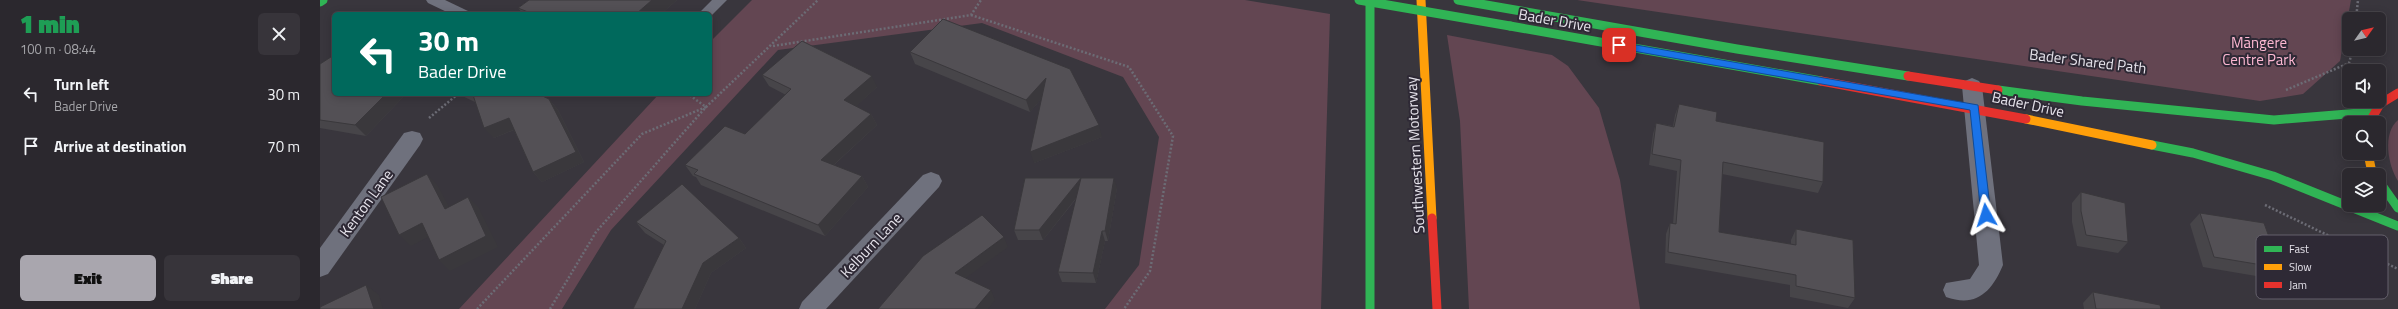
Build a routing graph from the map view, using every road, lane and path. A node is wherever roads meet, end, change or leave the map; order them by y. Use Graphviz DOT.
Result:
graph roads {
  1 [pos="323,0"];
  2 [pos="433,0"];
  3 [pos="720,0"];
  4 [pos="818,0"];
  5 [pos="981,0"];
  6 [pos="1359,0"];
  7 [pos="1370,0"];
  8 [pos="1421,0"];
  9 [pos="1458,0"];
  10 [pos="2358,0"];
  11 [pos="320,2"];
  12 [pos="459,12"];
  13 [pos="707,12"];
  14 [pos="2357,12"];
  15 [pos="971,15"];
  16 [pos="772,46"];
  17 [pos="2351,56"];
  18 [pos="2281,90"];
  19 [pos="2398,93"];
  20 [pos="455,96"];
  21 [pos="691,96"];
  22 [pos="1973,97"];
  23 [pos="706,108"];
  24 [pos="2372,112"];
  25 [pos="2371,116"];
  26 [pos="412,139"];
  27 [pos="931,181"];
  28 [pos="2386,191"];
  29 [pos="2261,203"];
  30 [pos="2398,208"];
  31 [pos="2398,226"];
  32 [pos="2327,235"];
  33 [pos="2388,264"];
  34 [pos="320,267"];
  35 [pos="2398,269"];
  36 [pos="1955,290"];
  37 [pos="477,309"];
  38 [pos="550,309"];
  39 [pos="811,309"];
  40 [pos="1124,309"];
  41 [pos="1370,309"];
  42 [pos="1437,309"];
  1 -- 11 [label="main road"];
  2 -- 12 [label="lane"];
  3 -- 13 [label="lane"];
  4 -- 16 [label="path"];
  5 -- 15 [label="path"];
  6 -- 22 [label="main road, Bader Drive, bridge"];
  7 -- 41 [label="main road"];
  8 -- 42 [label="main road, Southwestern Motorway"];
  9 -- 22 [label="main road, Bader Drive"];
  10 -- 14 [label="path"];
  15 -- 16 [label="path"];
  15 -- 40 [label="path"];
  16 -- 23 [label="path"];
  17 -- 18 [label="path"];
  19 -- 24 [label="main road"];
  20 -- 26 [label="path"];
  21 -- 23 [label="path"];
  22 -- 24 [label="main road, Bader Drive"];
  22 -- 31 [label="main road, Bader Drive"];
  22 -- 36 [label="street"];
  23 -- 37 [label="path"];
  23 -- 38 [label="path"];
  24 -- 25 [label="main road"];
  26 -- 34 [label="street, Kenton Lane"];
  27 -- 39 [label="street, Kelburn Lane"];
  28 -- 30 [label="main road"];
  29 -- 32 [label="path"];
  33 -- 35 [label="path"];
}
